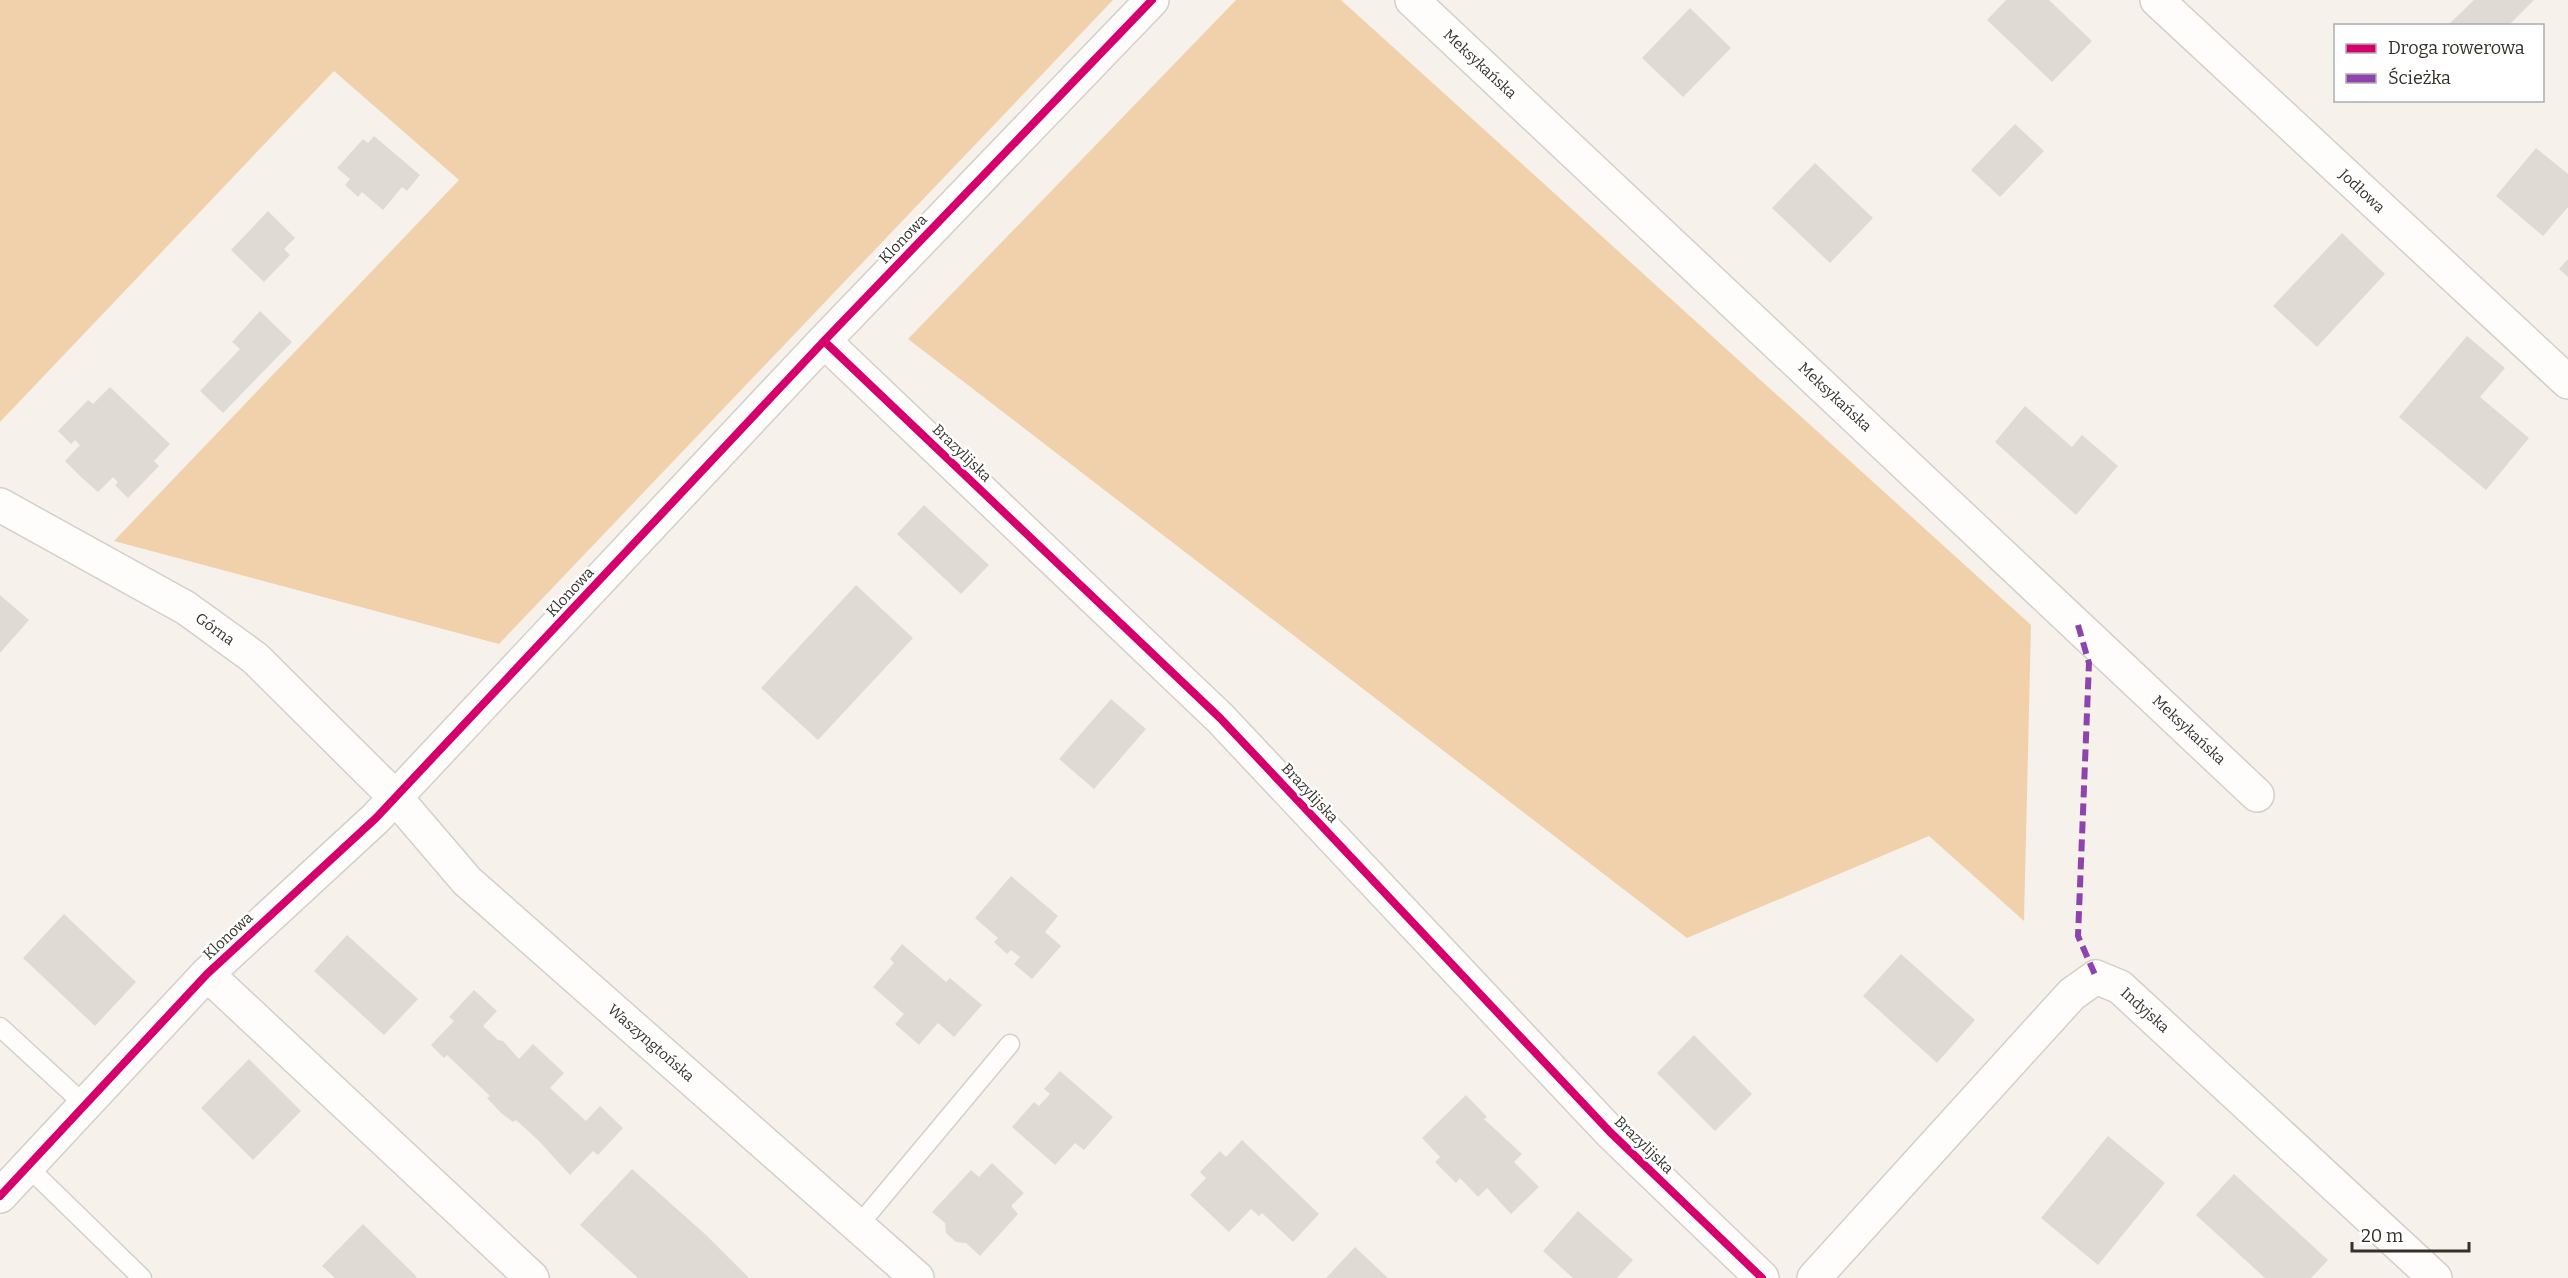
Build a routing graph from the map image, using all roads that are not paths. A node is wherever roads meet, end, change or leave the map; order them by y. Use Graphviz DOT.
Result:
graph roads {
  1 [pos="1152,0"];
  2 [pos="1412,0"];
  3 [pos="2157,0"];
  4 [pos="824,340"];
  5 [pos="2568,382"];
  6 [pos="0,505"];
  7 [pos="2257,795"];
  8 [pos="396,798"];
  9 [pos="207,974"];
  10 [pos="0,1027"];
  11 [pos="1010,1044"];
  12 [pos="86,1106"];
  13 [pos="28,1167"];
  14 [pos="0,1196"];
  15 [pos="858,1226"];
  16 [pos="2414,1271"];
  17 [pos="142,1278"];
  18 [pos="532,1278"];
  19 [pos="917,1278"];
  20 [pos="1762,1278"];
  21 [pos="1814,1278"];
  1 -- 4 [label="street, Klonowa"];
  2 -- 7 [label="street, Meksykańska"];
  3 -- 5 [label="street, Jodłowa"];
  4 -- 8 [label="street, Klonowa"];
  4 -- 20 [label="street, Brazylijska"];
  6 -- 8 [label="street, Górna"];
  8 -- 9 [label="street, Klonowa"];
  8 -- 15 [label="street, Waszyngtońska"];
  9 -- 12 [label="street, Klonowa"];
  9 -- 18 [label="street"];
  10 -- 12 [label="lane"];
  11 -- 15 [label="lane"];
  12 -- 13 [label="street, Klonowa"];
  13 -- 14 [label="street, Klonowa"];
  13 -- 17 [label="lane"];
  15 -- 19 [label="street, Waszyngtońska"];
  16 -- 21 [label="street, Indyjska"];
}
